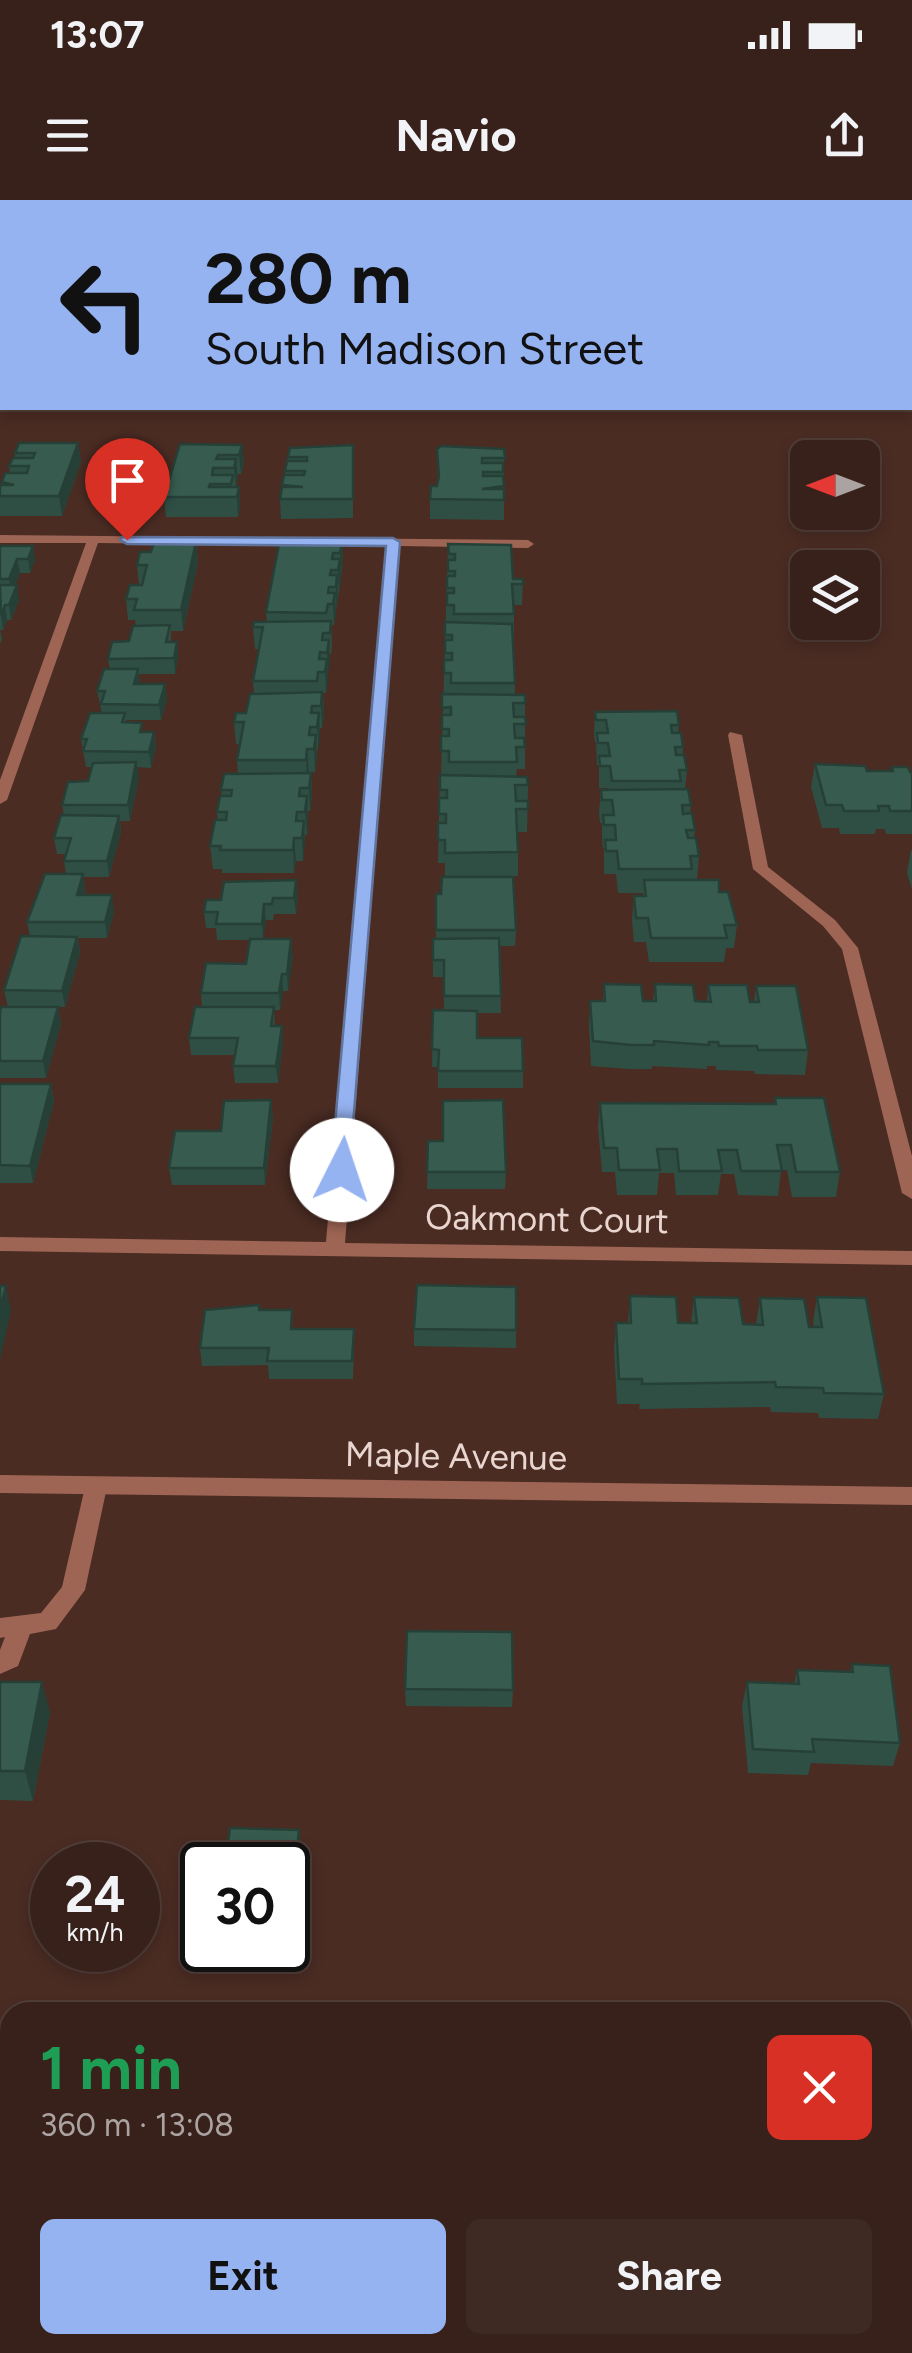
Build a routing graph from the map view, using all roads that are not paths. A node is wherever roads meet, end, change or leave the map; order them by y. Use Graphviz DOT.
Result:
graph roads {
  1 [pos="0,538"];
  2 [pos="93,540"];
  3 [pos="393,542"];
  4 [pos="528,544"];
  5 [pos="734,735"];
  6 [pos="0,800"];
  7 [pos="912,1193"];
  8 [pos="0,1244"];
  9 [pos="335,1248"];
  10 [pos="912,1258"];
  11 [pos="0,1484"];
  12 [pos="96,1486"];
  13 [pos="912,1496"];
  14 [pos="10,1628"];
  15 [pos="0,1664"];
  1 -- 2 [label="street"];
  2 -- 3 [label="street"];
  2 -- 6 [label="street"];
  3 -- 4 [label="street"];
  3 -- 9 [label="street"];
  5 -- 7 [label="street"];
  8 -- 9 [label="street, Oakmont Court"];
  9 -- 10 [label="street, Oakmont Court"];
  11 -- 12 [label="street, Maple Avenue"];
  12 -- 13 [label="street, Maple Avenue"];
  12 -- 14 [label="street"];
  14 -- 15 [label="street"];
}
